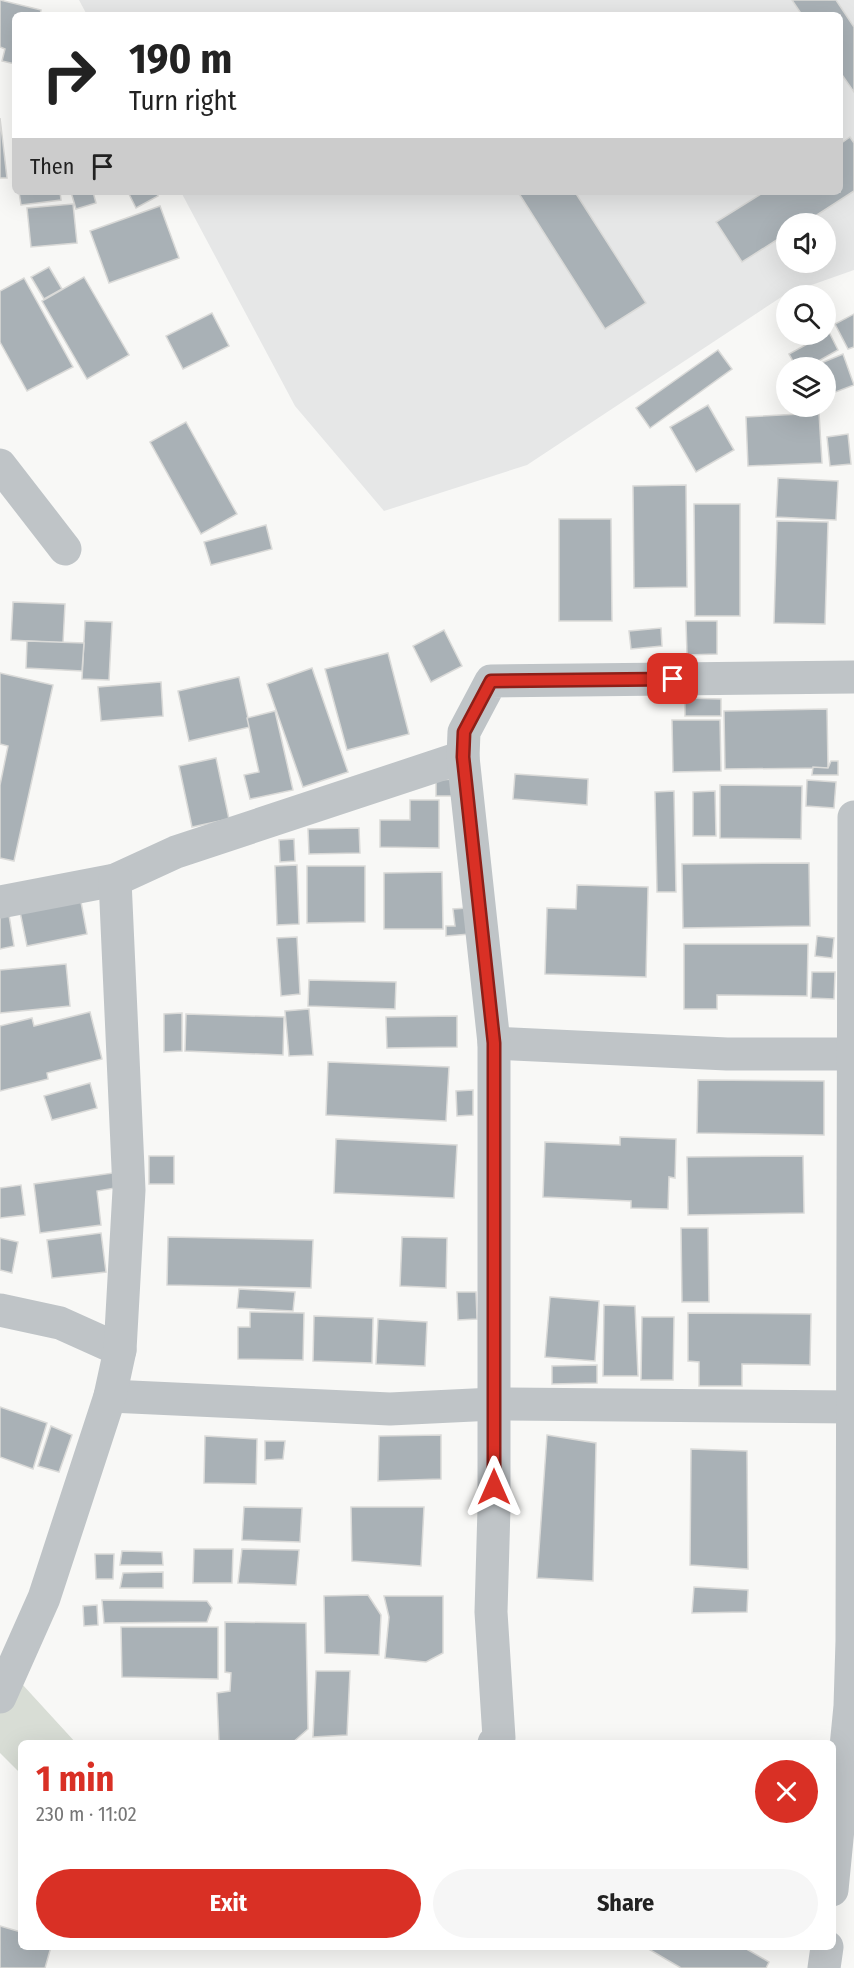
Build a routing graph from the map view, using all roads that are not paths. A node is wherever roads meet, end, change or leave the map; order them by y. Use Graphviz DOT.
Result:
graph roads {
  1 [pos="0,465"];
  2 [pos="65,549"];
  3 [pos="854,676"];
  4 [pos="463,757"];
  5 [pos="854,818"];
  6 [pos="115,880"];
  7 [pos="0,902"];
  8 [pos="494,1043"];
  9 [pos="853,1054"];
  10 [pos="0,1310"];
  11 [pos="120,1350"];
  12 [pos="110,1396"];
  13 [pos="494,1404"];
  14 [pos="853,1407"];
  15 [pos="0,1697"];
  16 [pos="497,1740"];
  17 [pos="836,1849"];
  18 [pos="827,1950"];
  19 [pos="824,1968"];
  1 -- 2 [label="street"];
  3 -- 4 [label="street"];
  4 -- 6 [label="street"];
  4 -- 8 [label="street"];
  5 -- 9 [label="street"];
  6 -- 7 [label="street"];
  6 -- 11 [label="street"];
  8 -- 9 [label="street"];
  8 -- 13 [label="street"];
  9 -- 14 [label="street"];
  10 -- 11 [label="street"];
  11 -- 12 [label="street"];
  12 -- 13 [label="street"];
  12 -- 15 [label="street"];
  13 -- 14 [label="street"];
  13 -- 16 [label="street"];
  14 -- 17 [label="street"];
  18 -- 19 [label="street"];
}
